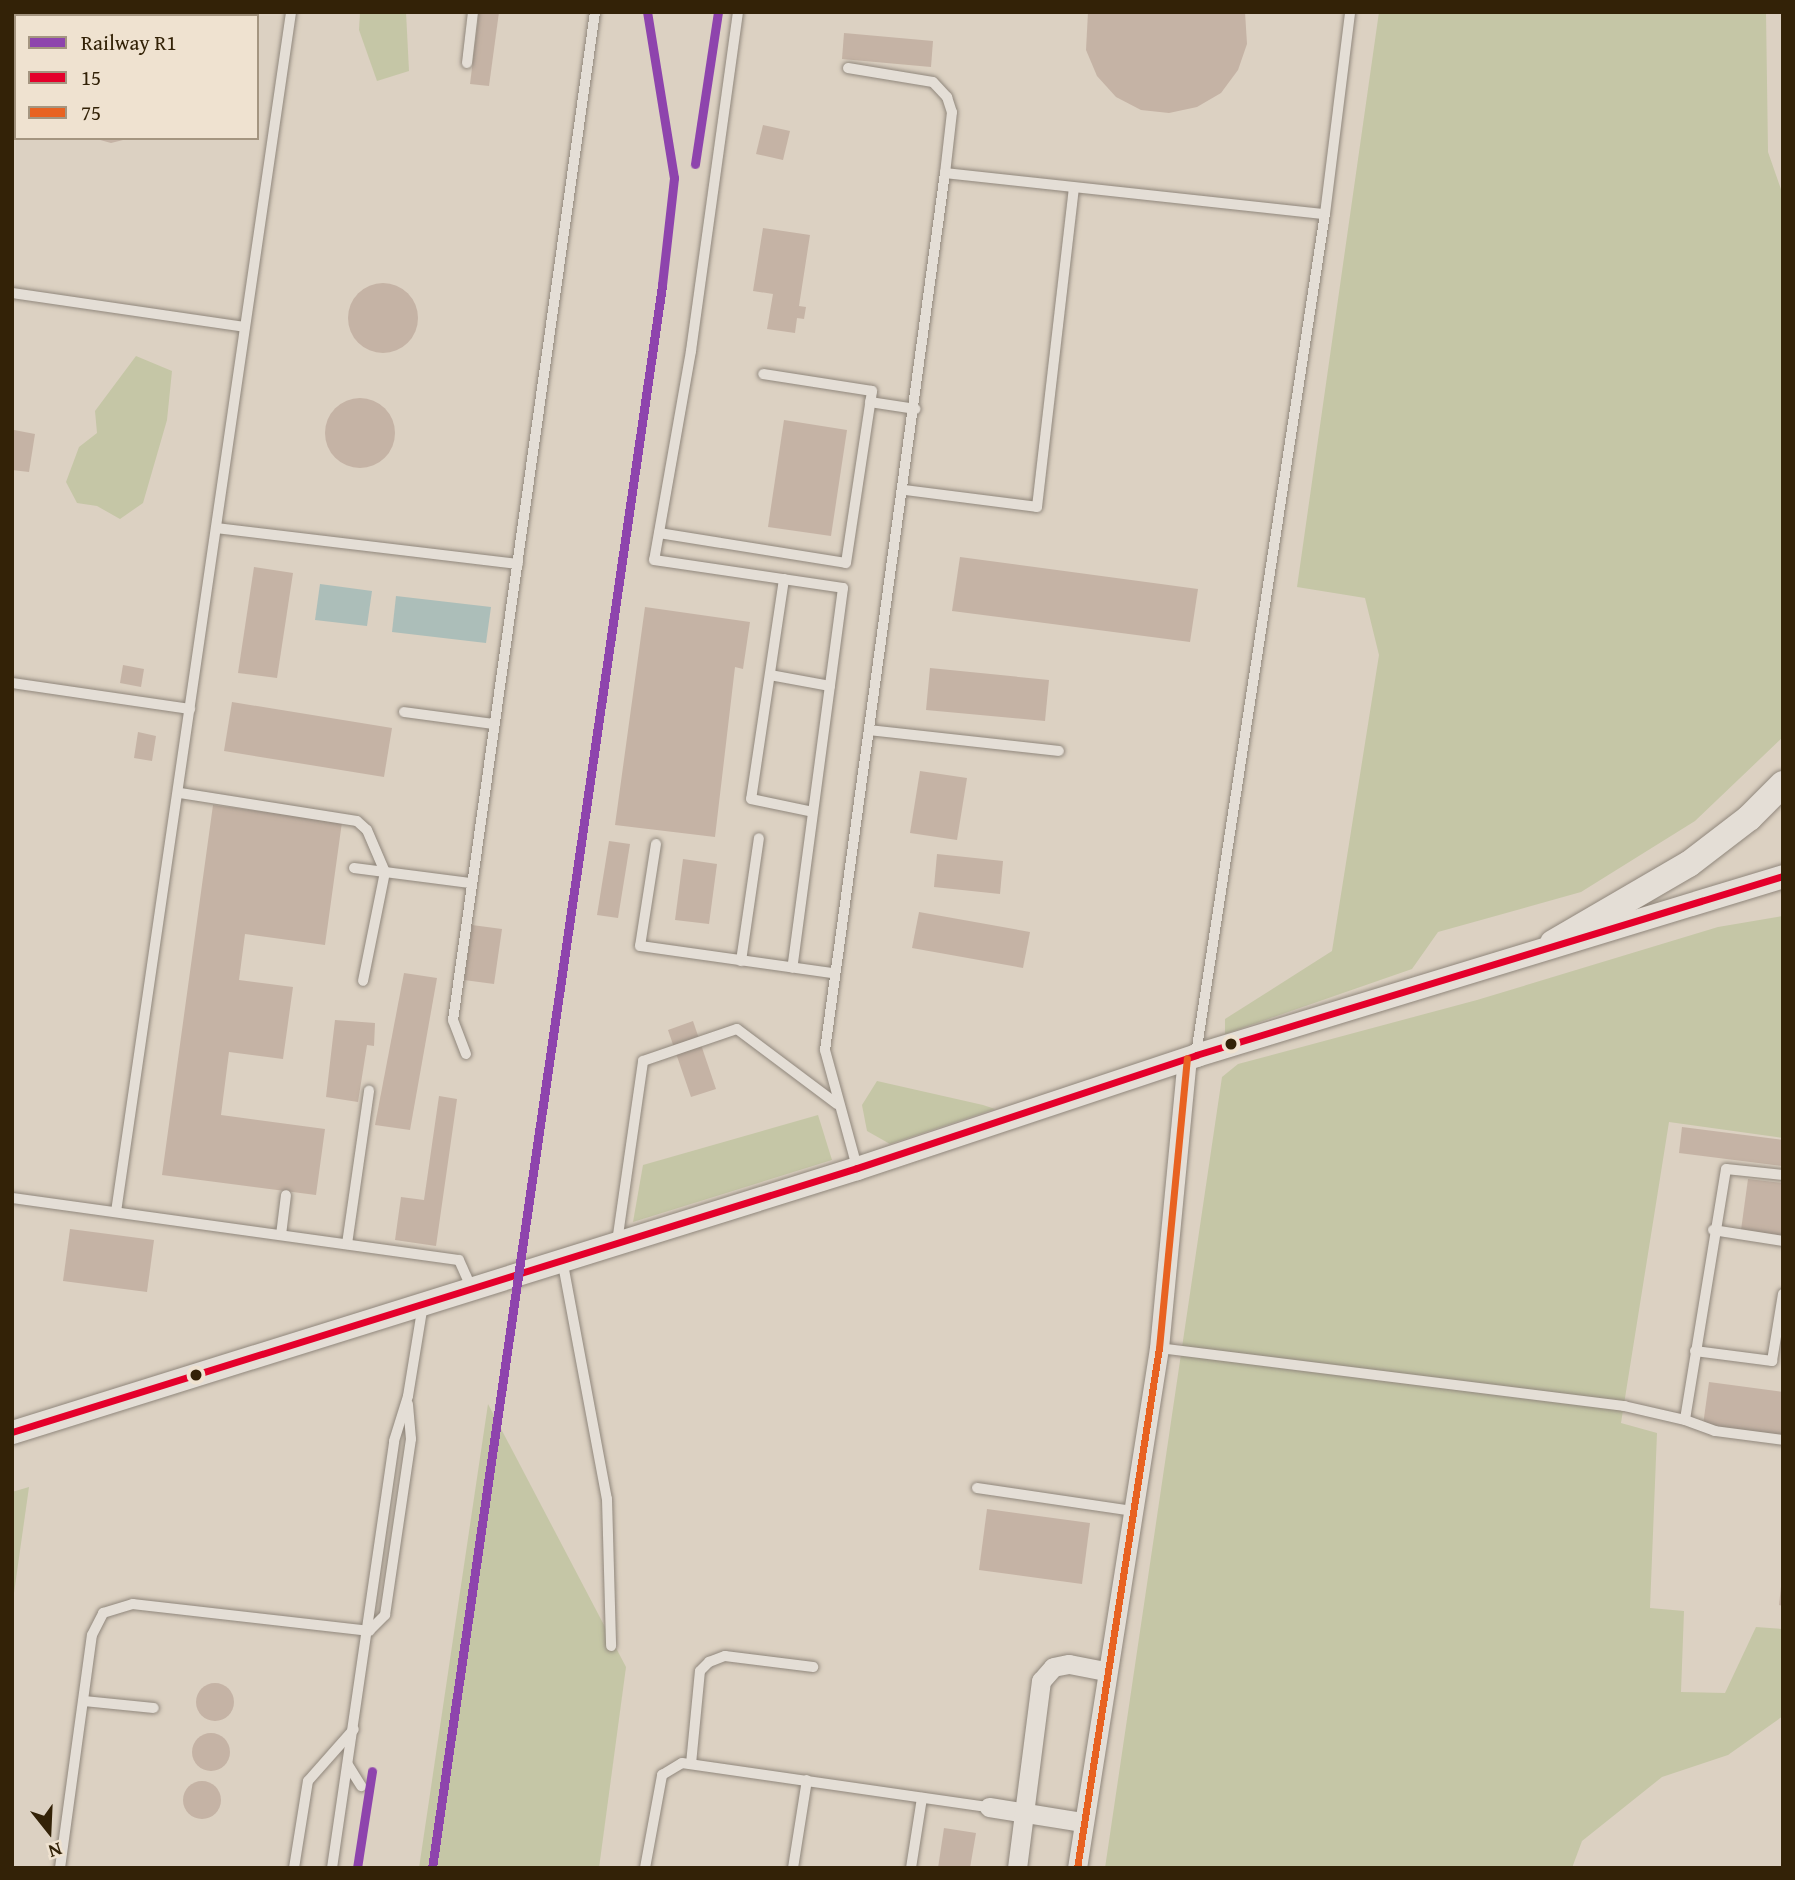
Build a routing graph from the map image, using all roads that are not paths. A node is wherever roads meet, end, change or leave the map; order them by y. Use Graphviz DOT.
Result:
graph roads {
  1 [pos="291,12"];
  2 [pos="473,12"];
  3 [pos="595,12"];
  4 [pos="738,12"];
  5 [pos="1350,12"];
  6 [pos="467,63"];
  7 [pos="848,68"];
  8 [pos="945,173"];
  9 [pos="1074,189"];
  10 [pos="1325,214"];
  11 [pos="12,293"];
  12 [pos="245,327"];
  13 [pos="763,374"];
  14 [pos="870,401"];
  15 [pos="915,409"];
  16 [pos="905,490"];
  17 [pos="216,528"];
  18 [pos="659,533"];
  19 [pos="519,564"];
  20 [pos="784,579"];
  21 [pos="770,675"];
  22 [pos="12,683"];
  23 [pos="830,686"];
  24 [pos="190,709"];
  25 [pos="404,712"];
  26 [pos="494,724"];
  27 [pos="869,730"];
  28 [pos="1059,751"];
  29 [pos="1783,784"];
  30 [pos="180,793"];
  31 [pos="813,812"];
  32 [pos="759,838"];
  33 [pos="656,844"];
  34 [pos="354,868"];
  35 [pos="385,872"];
  36 [pos="1783,876"];
  37 [pos="470,883"];
  38 [pos="1553,943"];
  39 [pos="741,961"];
  40 [pos="792,968"];
  41 [pos="832,973"];
  42 [pos="363,981"];
  43 [pos="466,1054"];
  44 [pos="1192,1056"];
  45 [pos="369,1091"];
  46 [pos="837,1104"];
  47 [pos="857,1168"];
  48 [pos="1783,1175"];
  49 [pos="286,1195"];
  50 [pos="12,1198"];
  51 [pos="117,1212"];
  52 [pos="1713,1230"];
  53 [pos="281,1235"];
  54 [pos="1783,1241"];
  55 [pos="617,1242"];
  56 [pos="347,1244"];
  57 [pos="562,1258"];
  58 [pos="470,1285"];
  59 [pos="1783,1294"];
  60 [pos="423,1300"];
  61 [pos="1158,1348"];
  62 [pos="1695,1351"];
  63 [pos="408,1396"];
  64 [pos="1685,1420"];
  65 [pos="12,1432"];
  66 [pos="1783,1440"];
  67 [pos="977,1488"];
  68 [pos="1132,1511"];
  69 [pos="369,1630"];
  70 [pos="611,1646"];
  71 [pos="813,1667"];
  72 [pos="1105,1671"];
  73 [pos="84,1701"];
  74 [pos="154,1708"];
  75 [pos="354,1729"];
  76 [pos="691,1764"];
  77 [pos="348,1765"];
  78 [pos="807,1780"];
  79 [pos="362,1786"];
  80 [pos="922,1798"];
  81 [pos="989,1807"];
  82 [pos="1025,1813"];
  83 [pos="1083,1822"];
  84 [pos="61,1868"];
  85 [pos="294,1868"];
  86 [pos="332,1868"];
  87 [pos="645,1868"];
  88 [pos="793,1868"];
  89 [pos="911,1868"];
  90 [pos="1017,1868"];
  91 [pos="1077,1868"];
  1 -- 12 [label="lane"];
  2 -- 6 [label="lane"];
  3 -- 19 [label="lane"];
  4 -- 18 [label="lane"];
  5 -- 10 [label="lane"];
  7 -- 8 [label="lane"];
  8 -- 9 [label="lane"];
  8 -- 15 [label="lane"];
  9 -- 10 [label="lane"];
  9 -- 16 [label="lane"];
  10 -- 44 [label="lane"];
  11 -- 12 [label="lane"];
  12 -- 17 [label="lane"];
  13 -- 14 [label="lane"];
  14 -- 15 [label="lane"];
  14 -- 18 [label="lane"];
  15 -- 16 [label="lane"];
  16 -- 27 [label="lane"];
  17 -- 19 [label="lane"];
  17 -- 24 [label="lane"];
  18 -- 20 [label="lane"];
  19 -- 26 [label="lane"];
  20 -- 21 [label="lane"];
  20 -- 23 [label="lane"];
  21 -- 23 [label="lane"];
  21 -- 31 [label="lane"];
  22 -- 24 [label="lane"];
  23 -- 31 [label="lane"];
  24 -- 30 [label="lane"];
  25 -- 26 [label="lane"];
  26 -- 37 [label="lane"];
  27 -- 28 [label="lane"];
  27 -- 41 [label="lane"];
  29 -- 38 [label="main road"];
  30 -- 35 [label="lane"];
  30 -- 51 [label="lane"];
  31 -- 40 [label="lane"];
  32 -- 39 [label="lane"];
  33 -- 39 [label="lane"];
  34 -- 35 [label="lane"];
  35 -- 37 [label="lane"];
  35 -- 42 [label="lane"];
  36 -- 38 [label="street"];
  37 -- 43 [label="lane"];
  38 -- 44 [label="street"];
  39 -- 40 [label="lane"];
  40 -- 41 [label="lane"];
  41 -- 46 [label="lane"];
  44 -- 47 [label="street"];
  44 -- 61 [label="street"];
  45 -- 56 [label="lane"];
  46 -- 47 [label="lane"];
  46 -- 55 [label="lane"];
  47 -- 55 [label="street"];
  48 -- 52 [label="lane"];
  49 -- 53 [label="lane"];
  50 -- 51 [label="lane"];
  51 -- 53 [label="lane"];
  52 -- 54 [label="lane"];
  52 -- 62 [label="lane"];
  53 -- 56 [label="lane"];
  55 -- 57 [label="street"];
  56 -- 58 [label="lane"];
  57 -- 58 [label="street"];
  57 -- 70 [label="lane"];
  58 -- 60 [label="street"];
  59 -- 62 [label="lane"];
  60 -- 63 [label="lane"];
  60 -- 65 [label="street"];
  61 -- 64 [label="lane"];
  61 -- 68 [label="street"];
  62 -- 64 [label="lane"];
  63 -- 69 [label="lane"];
  63 -- 69 [label="lane"];
  64 -- 66 [label="lane"];
  67 -- 68 [label="lane"];
  68 -- 72 [label="street"];
  69 -- 73 [label="lane"];
  69 -- 75 [label="lane"];
  71 -- 76 [label="lane"];
  72 -- 82 [label="street"];
  72 -- 83 [label="street"];
  73 -- 74 [label="lane"];
  73 -- 84 [label="lane"];
  75 -- 77 [label="lane"];
  75 -- 85 [label="lane"];
  76 -- 78 [label="lane"];
  76 -- 87 [label="lane"];
  77 -- 79 [label="lane"];
  77 -- 86 [label="lane"];
  78 -- 80 [label="lane"];
  78 -- 88 [label="lane"];
  80 -- 81 [label="lane"];
  80 -- 89 [label="lane"];
  81 -- 82 [label="street"];
  82 -- 83 [label="street"];
  82 -- 90 [label="street"];
  83 -- 91 [label="street"];
}
